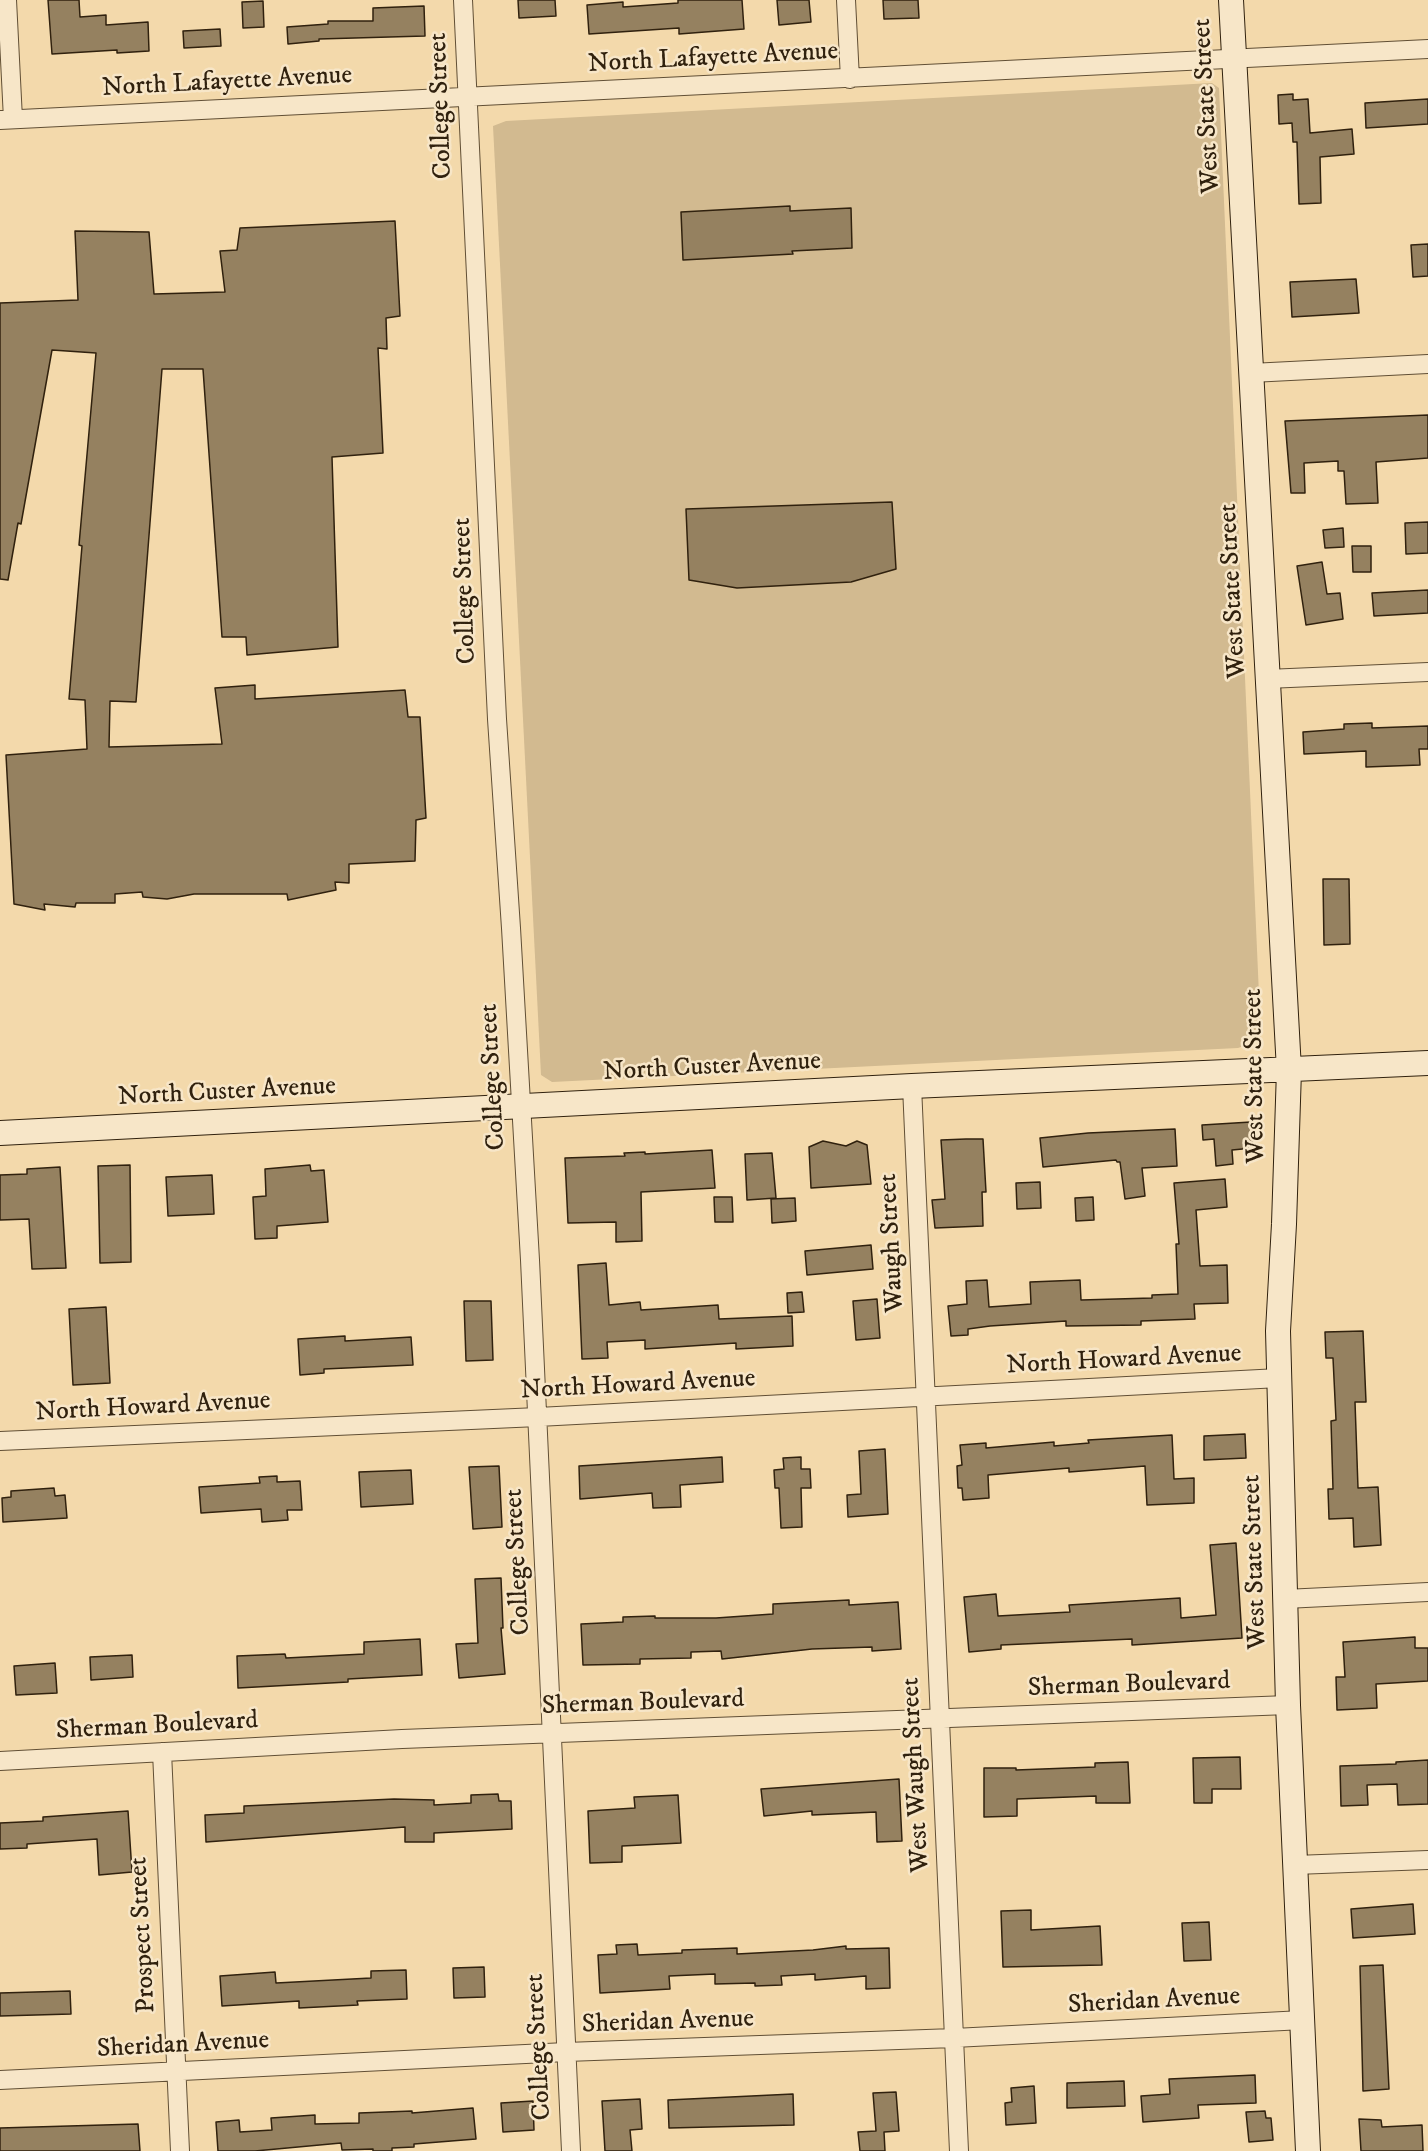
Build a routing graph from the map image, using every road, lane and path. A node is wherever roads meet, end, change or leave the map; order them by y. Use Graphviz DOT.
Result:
graph roads {
  1 [pos="7,0"];
  2 [pos="463,0"];
  3 [pos="846,0"];
  4 [pos="1231,0"];
  5 [pos="1428,49"];
  6 [pos="1234,60"];
  7 [pos="850,79"];
  8 [pos="467,96"];
  9 [pos="6,119"];
  10 [pos="1428,364"];
  11 [pos="1251,373"];
  12 [pos="1428,672"];
  13 [pos="1267,679"];
  14 [pos="1428,1063"];
  15 [pos="1289,1070"];
  16 [pos="912,1086"];
  17 [pos="521,1106"];
  18 [pos="0,1133"];
  19 [pos="1279,1378"];
  20 [pos="926,1397"];
  21 [pos="538,1417"];
  22 [pos="0,1441"];
  23 [pos="1428,1592"];
  24 [pos="1285,1599"];
  25 [pos="1288,1706"];
  26 [pos="940,1718"];
  27 [pos="552,1733"];
  28 [pos="162,1752"];
  29 [pos="0,1761"];
  30 [pos="1428,1860"];
  31 [pos="1295,1865"];
  32 [pos="1303,2020"];
  33 [pos="954,2038"];
  34 [pos="566,2052"];
  35 [pos="176,2072"];
  36 [pos="0,2080"];
  37 [pos="180,2151"];
  38 [pos="571,2151"];
  39 [pos="959,2151"];
  40 [pos="1308,2151"];
  1 -- 9 [label="street"];
  2 -- 8 [label="street, College Street"];
  3 -- 7 [label="street"];
  4 -- 6 [label="street, West State Street"];
  5 -- 6 [label="street, North Lafayette Avenue"];
  6 -- 7 [label="street, North Lafayette Avenue"];
  6 -- 11 [label="street, West State Street"];
  7 -- 8 [label="street, North Lafayette Avenue"];
  8 -- 9 [label="street, North Lafayette Avenue"];
  8 -- 17 [label="street, College Street"];
  10 -- 11 [label="street"];
  11 -- 13 [label="street, West State Street"];
  12 -- 13 [label="street"];
  13 -- 15 [label="street, West State Street"];
  14 -- 15 [label="street, North Custer Avenue"];
  15 -- 16 [label="street, North Custer Avenue"];
  15 -- 19 [label="street, West State Street"];
  16 -- 17 [label="street, North Custer Avenue"];
  16 -- 20 [label="street, Waugh Street"];
  17 -- 18 [label="street, North Custer Avenue"];
  17 -- 21 [label="street, College Street"];
  19 -- 20 [label="street, North Howard Avenue"];
  19 -- 24 [label="street, West State Street"];
  20 -- 21 [label="street, North Howard Avenue"];
  20 -- 26 [label="street, West Waugh Street"];
  21 -- 22 [label="street, North Howard Avenue"];
  21 -- 27 [label="street, College Street"];
  23 -- 24 [label="street"];
  24 -- 25 [label="street, West State Street"];
  25 -- 26 [label="street, Sherman Boulevard"];
  25 -- 31 [label="street, West State Street"];
  26 -- 27 [label="street, Sherman Boulevard"];
  26 -- 33 [label="street, West Waugh Street"];
  27 -- 28 [label="street, Sherman Boulevard"];
  27 -- 34 [label="street, College Street"];
  28 -- 29 [label="street, Sherman Boulevard"];
  28 -- 35 [label="street, Prospect Street"];
  30 -- 31 [label="street"];
  31 -- 32 [label="street, West State Street"];
  32 -- 33 [label="street, Sheridan Avenue"];
  32 -- 40 [label="street, West State Street"];
  33 -- 34 [label="street, Sheridan Avenue"];
  33 -- 39 [label="street, West Waugh Street"];
  34 -- 35 [label="street, Sheridan Avenue"];
  34 -- 38 [label="street, College Street"];
  35 -- 36 [label="street, Sheridan Avenue"];
  35 -- 37 [label="street, Prospect Street"];
}
